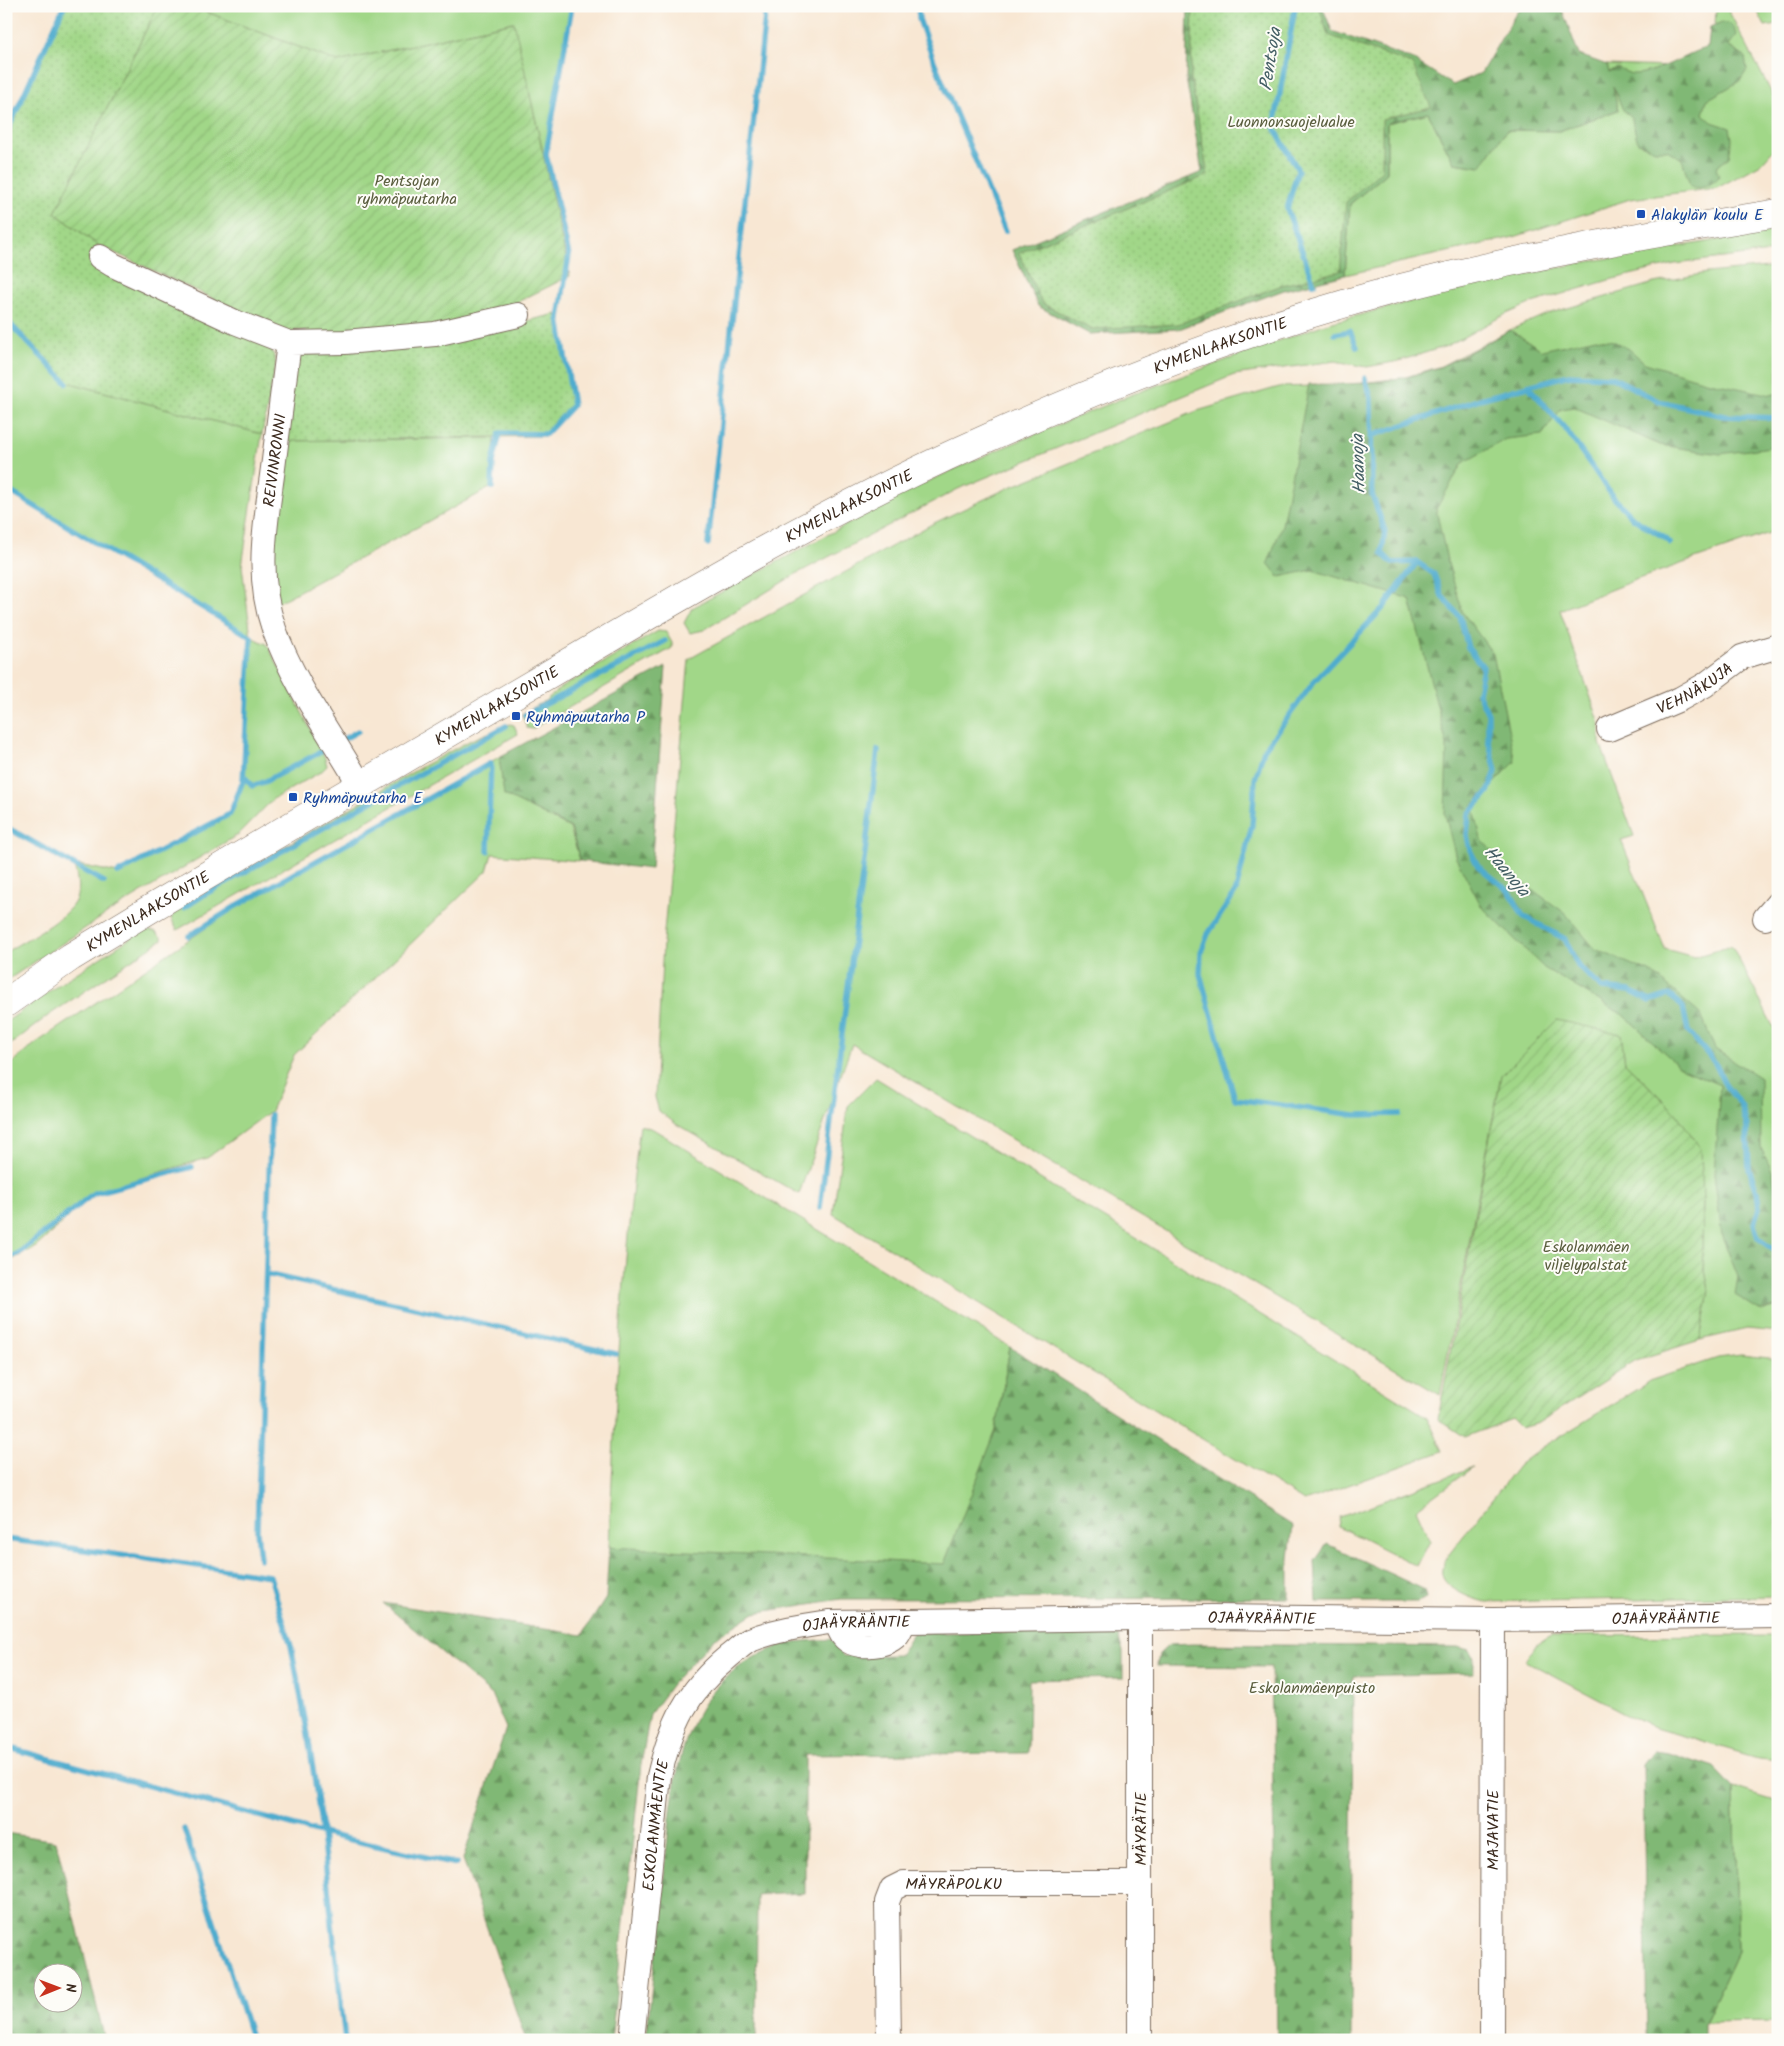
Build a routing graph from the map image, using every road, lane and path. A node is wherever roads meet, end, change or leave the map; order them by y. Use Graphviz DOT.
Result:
graph roads {
  1 [pos="1778,213"];
  2 [pos="100,257"];
  3 [pos="518,315"];
  4 [pos="289,344"];
  5 [pos="1778,646"];
  6 [pos="1609,729"];
  7 [pos="360,785"];
  8 [pos="6,1003"];
  9 [pos="1778,1616"];
  10 [pos="1140,1618"];
  11 [pos="1493,1620"];
  12 [pos="748,1641"];
  13 [pos="1140,1883"];
  14 [pos="632,2040"];
  15 [pos="889,2040"];
  16 [pos="1140,2040"];
  17 [pos="1492,2040"];
  1 -- 7 [label="main road, KYMENLAAKSONTIE"];
  2 -- 4 [label="street"];
  3 -- 4 [label="street"];
  4 -- 7 [label="street, REIVINRONNI"];
  5 -- 6 [label="street, VEHNÄKUJA"];
  7 -- 8 [label="main road, KYMENLAAKSONTIE"];
  9 -- 11 [label="street, OJAÄYRÄÄNTIE"];
  10 -- 11 [label="street, OJAÄYRÄÄNTIE"];
  10 -- 12 [label="street, OJAÄYRÄÄNTIE"];
  10 -- 13 [label="street, MÄYRÄTIE"];
  11 -- 17 [label="street, MAJAVATIE"];
  12 -- 14 [label="street, ESKOLANMÄENTIE"];
  13 -- 15 [label="street, MÄYRÄPOLKU"];
  13 -- 16 [label="street, MÄYRÄTIE"];
}
